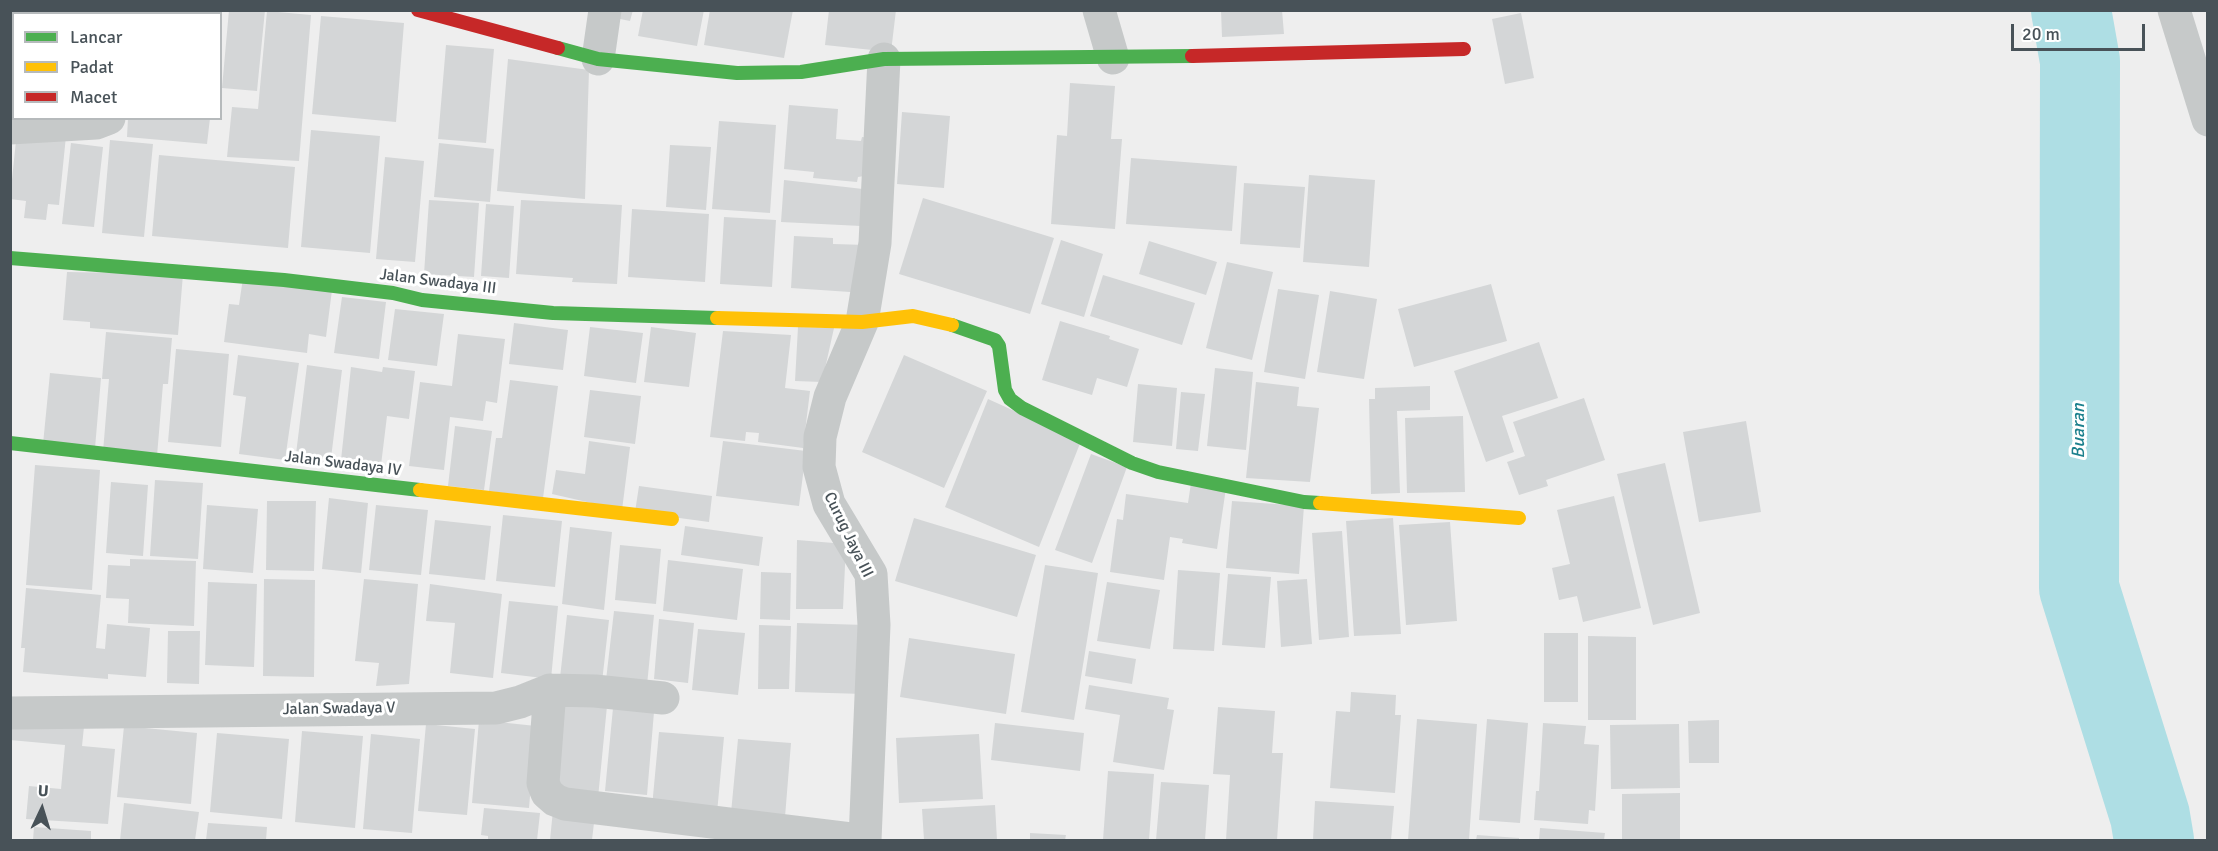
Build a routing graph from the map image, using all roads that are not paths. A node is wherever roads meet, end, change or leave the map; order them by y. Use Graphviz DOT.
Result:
graph roads {
  1 [pos="418,10"];
  2 [pos="605,10"];
  3 [pos="1099,10"];
  4 [pos="2174,10"];
  5 [pos="1464,49"];
  6 [pos="1113,58"];
  7 [pos="598,59"];
  8 [pos="884,59"];
  9 [pos="104,120"];
  10 [pos="2208,120"];
  11 [pos="10,128"];
  12 [pos="10,258"];
  13 [pos="862,322"];
  14 [pos="10,443"];
  15 [pos="1519,518"];
  16 [pos="672,519"];
  17 [pos="550,690"];
  18 [pos="663,698"];
  19 [pos="10,713"];
  20 [pos="859,840"];
  21 [pos="865,840"];
  1 -- 7 [label="street"];
  2 -- 7 [label="street"];
  3 -- 6 [label="street"];
  4 -- 10 [label="street"];
  5 -- 6 [label="street"];
  6 -- 8 [label="street"];
  7 -- 8 [label="street"];
  8 -- 13 [label="street, Curug Jaya III"];
  9 -- 11 [label="street"];
  12 -- 13 [label="street, Jalan Swadaya III"];
  13 -- 15 [label="street, Jalan Swadaya III"];
  13 -- 21 [label="street, Curug Jaya III"];
  14 -- 16 [label="street, Jalan Swadaya IV"];
  17 -- 18 [label="street, Jalan Swadaya V"];
  17 -- 19 [label="street, Jalan Swadaya V"];
  17 -- 20 [label="street"];
}
